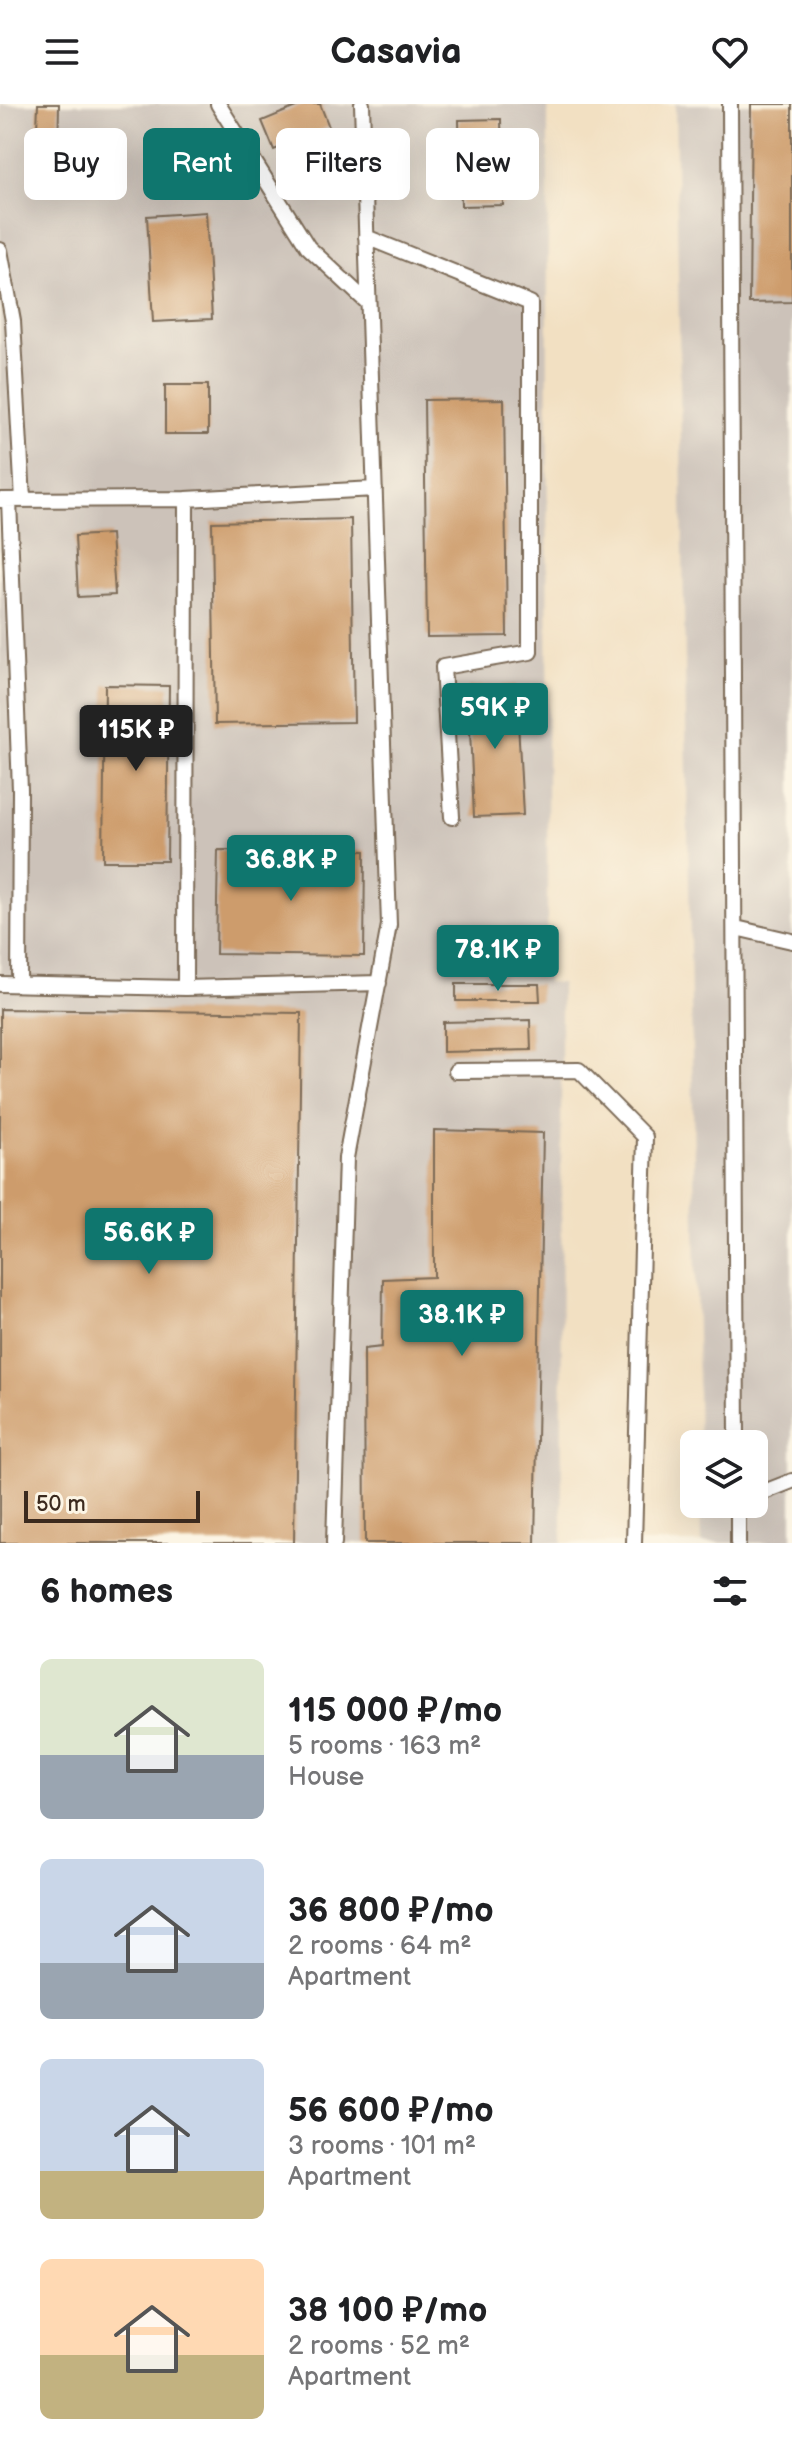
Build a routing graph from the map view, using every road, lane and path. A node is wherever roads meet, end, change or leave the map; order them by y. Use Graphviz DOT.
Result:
graph roads {
  1 [pos="218,104"];
  2 [pos="362,104"];
  3 [pos="730,104"];
  4 [pos="366,237"];
  5 [pos="0,250"];
  6 [pos="368,303"];
  7 [pos="375,489"];
  8 [pos="186,499"];
  9 [pos="11,500"];
  10 [pos="452,817"];
  11 [pos="736,928"];
  12 [pos="792,941"];
  13 [pos="379,983"];
  14 [pos="0,984"];
  15 [pos="19,984"];
  16 [pos="185,988"];
  17 [pos="456,1071"];
  18 [pos="737,1430"];
  19 [pos="792,1481"];
  20 [pos="768,1490"];
  21 [pos="738,1518"];
  22 [pos="334,1543"];
  23 [pos="634,1543"];
  24 [pos="738,1543"];
  1 -- 6 [label="lane"];
  2 -- 4 [label="lane"];
  3 -- 11 [label="lane"];
  4 -- 6 [label="lane"];
  4 -- 10 [label="lane"];
  5 -- 9 [label="lane"];
  6 -- 7 [label="lane"];
  7 -- 8 [label="lane"];
  7 -- 13 [label="lane"];
  8 -- 9 [label="lane"];
  8 -- 16 [label="lane"];
  9 -- 15 [label="lane"];
  11 -- 12 [label="lane"];
  11 -- 18 [label="lane"];
  13 -- 16 [label="lane"];
  13 -- 22 [label="lane"];
  14 -- 15 [label="lane"];
  15 -- 16 [label="lane"];
  17 -- 23 [label="lane"];
  19 -- 20 [label="lane"];
  21 -- 24 [label="lane"];
}
